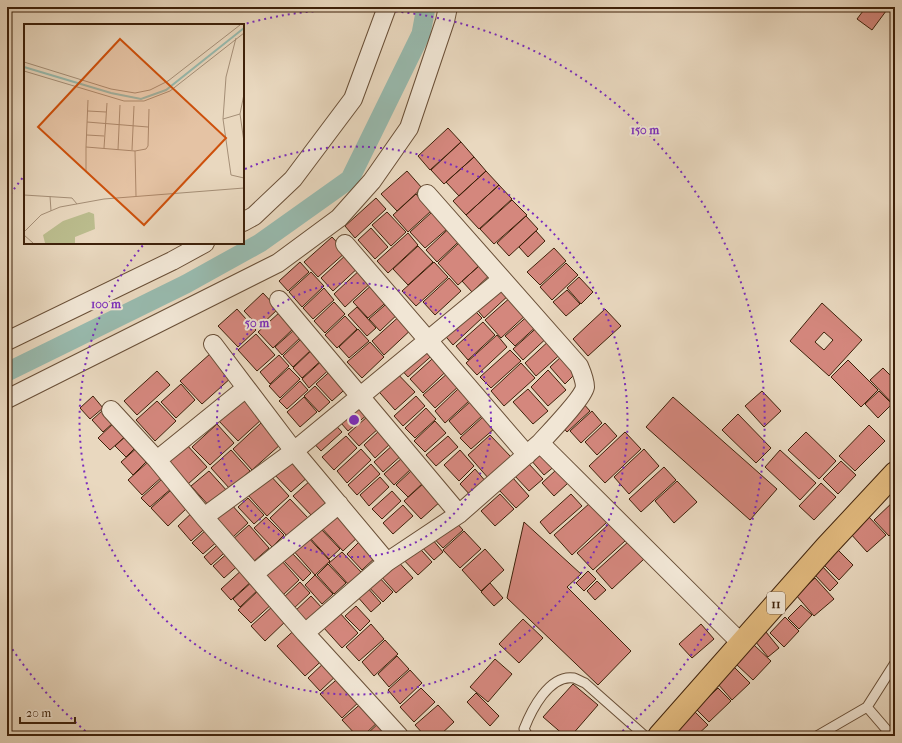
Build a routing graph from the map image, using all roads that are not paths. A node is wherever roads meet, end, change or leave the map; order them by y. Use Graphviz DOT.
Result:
graph roads {
  1 [pos="387,7"];
  2 [pos="448,7"];
  3 [pos="427,194"];
  4 [pos="244,221"];
  5 [pos="203,244"];
  6 [pos="345,244"];
  7 [pos="501,280"];
  8 [pos="279,300"];
  9 [pos="7,341"];
  10 [pos="428,341"];
  11 [pos="213,344"];
  12 [pos="246,388"];
  13 [pos="360,397"];
  14 [pos="7,399"];
  15 [pos="111,410"];
  16 [pos="540,443"];
  17 [pos="294,451"];
  18 [pos="527,454"];
  19 [pos="157,460"];
  20 [pos="895,473"];
  21 [pos="339,504"];
  22 [pos="459,514"];
  23 [pos="204,517"];
  24 [pos="387,562"];
  25 [pos="254,574"];
  26 [pos="306,633"];
  27 [pos="740,643"];
  28 [pos="895,664"];
  29 [pos="867,707"];
  30 [pos="399,736"];
  31 [pos="528,736"];
  32 [pos="645,736"];
  33 [pos="659,736"];
  34 [pos="817,736"];
  35 [pos="892,736"];
  1 -- 4 [label="street"];
  2 -- 14 [label="street"];
  3 -- 7 [label="street"];
  5 -- 9 [label="street"];
  6 -- 10 [label="street"];
  7 -- 10 [label="street"];
  7 -- 16 [label="street"];
  8 -- 13 [label="street"];
  10 -- 13 [label="street"];
  10 -- 18 [label="street"];
  11 -- 12 [label="street"];
  12 -- 17 [label="street"];
  12 -- 19 [label="street"];
  13 -- 17 [label="street"];
  13 -- 22 [label="street"];
  15 -- 19 [label="street"];
  16 -- 18 [label="street"];
  16 -- 27 [label="street"];
  17 -- 21 [label="street"];
  17 -- 23 [label="street"];
  18 -- 22 [label="street"];
  19 -- 23 [label="street"];
  20 -- 27 [label="highway, 11"];
  21 -- 24 [label="street"];
  21 -- 25 [label="street"];
  22 -- 24 [label="street"];
  23 -- 25 [label="street"];
  24 -- 26 [label="street"];
  25 -- 26 [label="street"];
  26 -- 30 [label="street"];
  27 -- 33 [label="highway, 11"];
  28 -- 29 [label="lane"];
  29 -- 34 [label="lane"];
  29 -- 35 [label="lane"];
  31 -- 32 [label="lane"];
}
